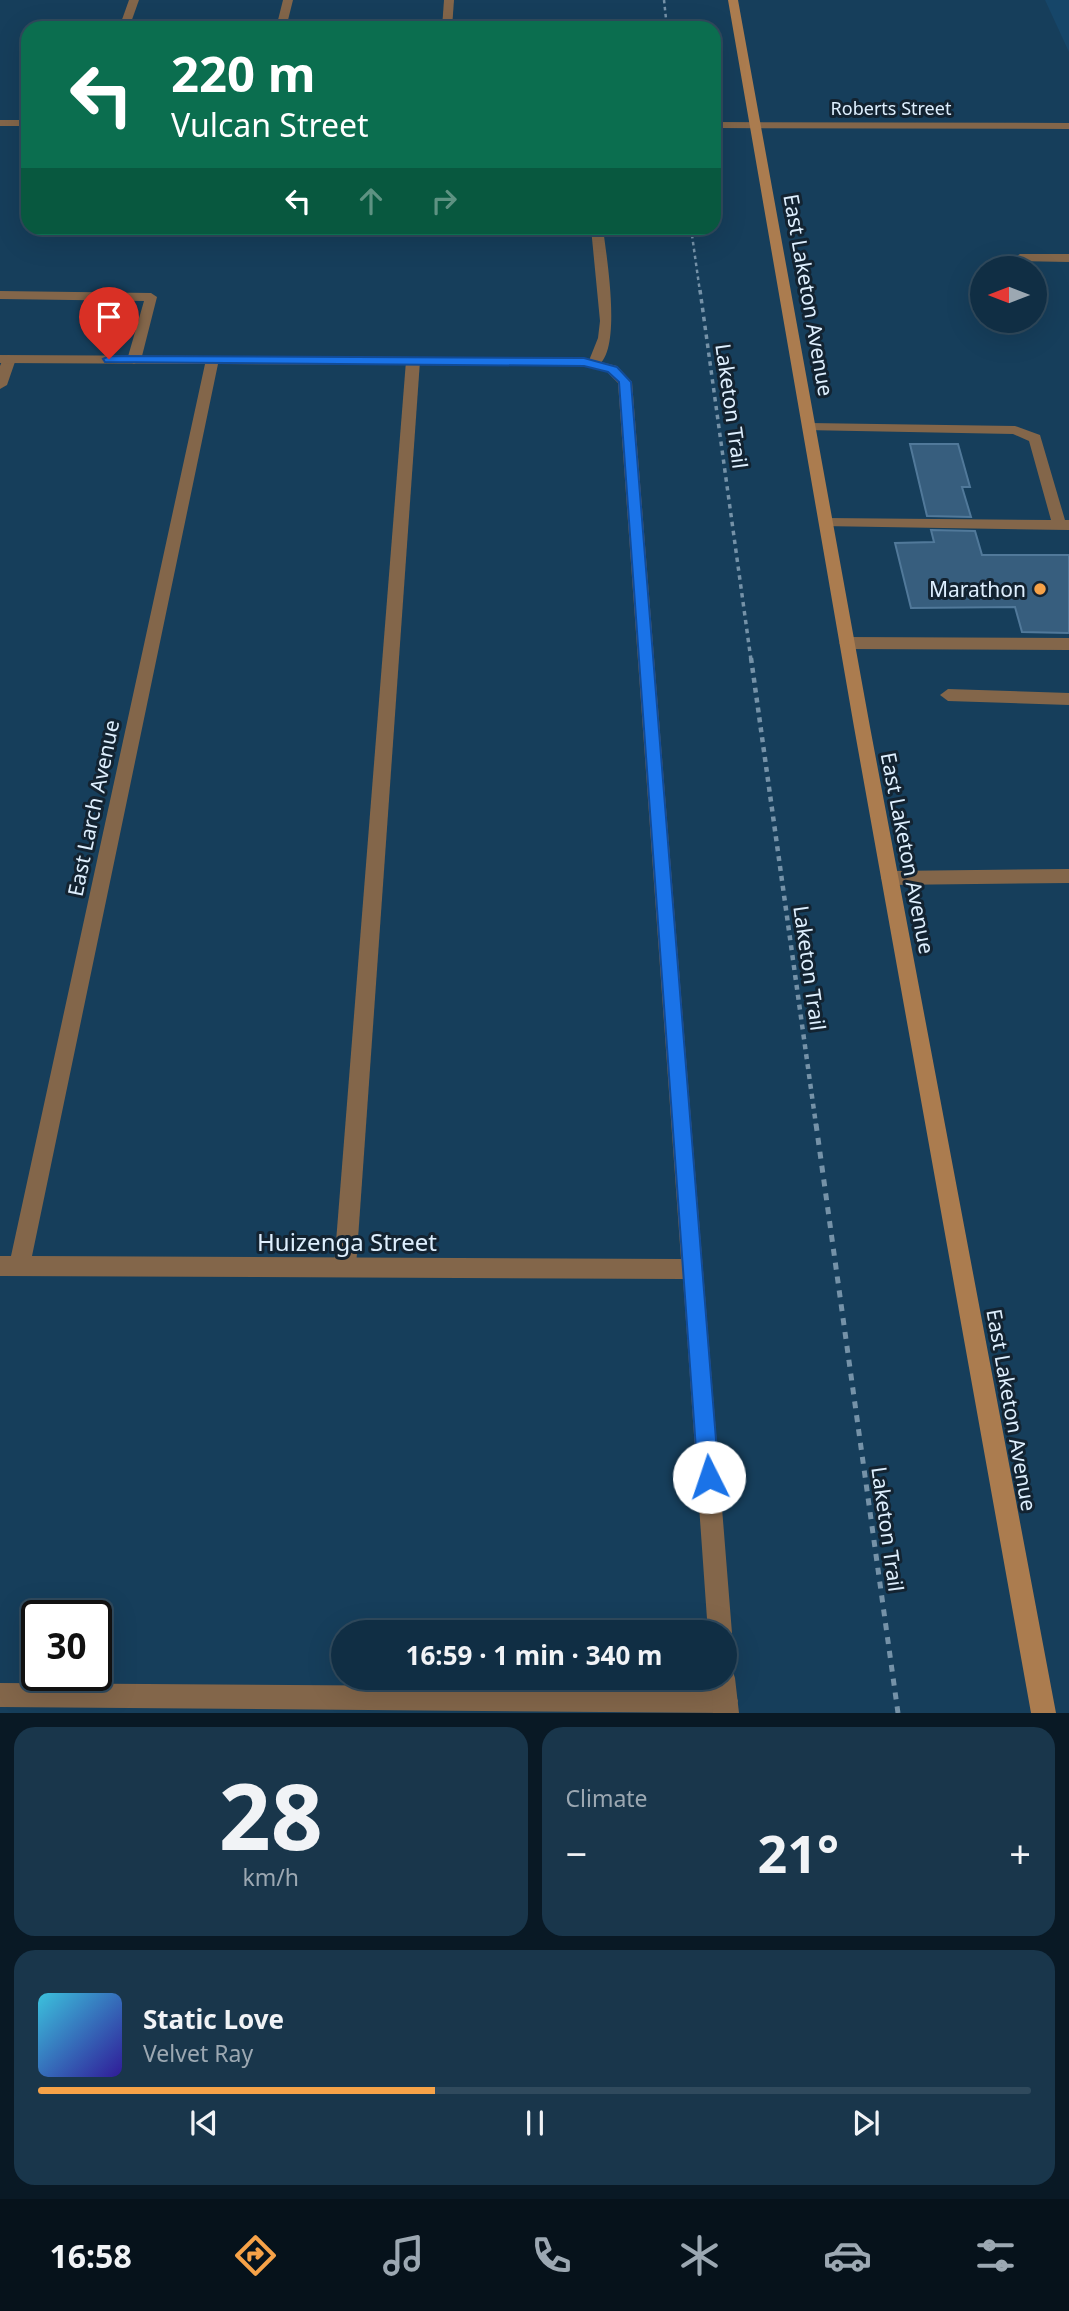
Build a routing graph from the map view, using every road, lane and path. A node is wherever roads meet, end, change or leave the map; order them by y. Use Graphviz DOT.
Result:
graph roads {
  1 [pos="134,0"];
  2 [pos="288,0"];
  3 [pos="449,0"];
  4 [pos="664,0"];
  5 [pos="733,0"];
  6 [pos="126,21"];
  7 [pos="283,21"];
  8 [pos="448,21"];
  9 [pos="666,21"];
  10 [pos="0,123"];
  11 [pos="21,123"];
  12 [pos="721,125"];
  13 [pos="756,126"];
  14 [pos="1069,126"];
  15 [pos="598,235"];
  16 [pos="692,235"];
  17 [pos="1047,258"];
  18 [pos="1069,258"];
  19 [pos="0,295"];
  20 [pos="5,359"];
  21 [pos="134,360"];
  22 [pos="212,360"];
  23 [pos="413,361"];
  24 [pos="604,366"];
  25 [pos="0,385"];
  26 [pos="809,427"];
  27 [pos="826,523"];
  28 [pos="1064,525"];
  29 [pos="847,643"];
  30 [pos="1069,644"];
  31 [pos="948,695"];
  32 [pos="1069,699"];
  33 [pos="1069,876"];
  34 [pos="890,878"];
  35 [pos="9,1266"];
  36 [pos="345,1267"];
  37 [pos="694,1269"];
  38 [pos="719,1620"];
  39 [pos="0,1695"];
  40 [pos="725,1697"];
  41 [pos="898,1713"];
  42 [pos="1044,1713"];
  1 -- 6 [label="street"];
  2 -- 7 [label="street"];
  3 -- 8 [label="street"];
  4 -- 9 [label="path"];
  5 -- 13 [label="main road, East Laketon Avenue"];
  10 -- 11 [label="street"];
  12 -- 13 [label="street, Roberts Street"];
  13 -- 14 [label="street, Roberts Street"];
  13 -- 26 [label="main road, East Laketon Avenue"];
  15 -- 24 [label="street"];
  16 -- 41 [label="path, Laketon Trail"];
  17 -- 18 [label="street"];
  19 -- 21 [label="street"];
  20 -- 21 [label="street"];
  20 -- 25 [label="street"];
  21 -- 22 [label="street"];
  22 -- 23 [label="street"];
  22 -- 35 [label="street, East Larch Avenue"];
  23 -- 24 [label="street"];
  23 -- 36 [label="street"];
  24 -- 37 [label="street"];
  26 -- 27 [label="main road, East Laketon Avenue"];
  26 -- 28 [label="street"];
  27 -- 28 [label="street"];
  27 -- 29 [label="main road, East Laketon Avenue"];
  29 -- 30 [label="street"];
  29 -- 34 [label="main road, East Laketon Avenue"];
  31 -- 32 [label="street"];
  33 -- 34 [label="street"];
  34 -- 42 [label="main road, East Laketon Avenue"];
  35 -- 36 [label="street, Huizenga Street"];
  36 -- 37 [label="street, Huizenga Street"];
  37 -- 38 [label="street"];
  39 -- 40 [label="street"];
}
